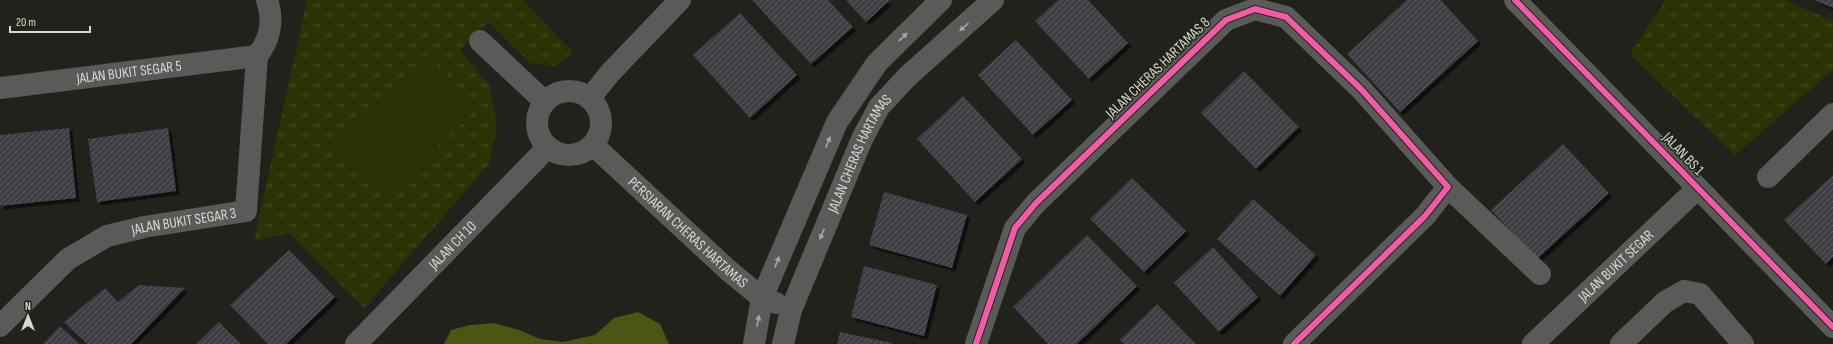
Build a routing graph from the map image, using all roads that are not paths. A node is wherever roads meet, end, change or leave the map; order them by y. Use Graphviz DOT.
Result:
graph roads {
  1 [pos="267,0"];
  2 [pos="680,0"];
  3 [pos="941,0"];
  4 [pos="992,0"];
  5 [pos="1524,4"];
  6 [pos="480,41"];
  7 [pos="257,56"];
  8 [pos="0,88"];
  9 [pos="590,98"];
  10 [pos="545,102"];
  11 [pos="1833,114"];
  12 [pos="593,145"];
  13 [pos="548,147"];
  14 [pos="1768,177"];
  15 [pos="1448,187"];
  16 [pos="1698,188"];
  17 [pos="1540,274"];
  18 [pos="762,298"];
  19 [pos="791,310"];
  20 [pos="0,326"];
  21 [pos="1833,327"];
  22 [pos="1733,341"];
  23 [pos="356,344"];
  24 [pos="754,344"];
  25 [pos="783,344"];
  26 [pos="976,344"];
  27 [pos="1294,344"];
  28 [pos="1533,344"];
  29 [pos="1620,344"];
  1 -- 7 [label="street"];
  2 -- 9 [label="street"];
  18 -- 3 [label="street, JALAN CHERAS HARTAMAS, one-way"];
  4 -- 19 [label="street, JALAN CHERAS HARTAMAS, one-way"];
  5 -- 16 [label="street, JALAN BS 1"];
  6 -- 10 [label="street"];
  7 -- 8 [label="street, JALAN BUKIT SEGAR 5"];
  7 -- 20 [label="street, JALAN BUKIT SEGAR 3"];
  9 -- 10 [label="street"];
  9 -- 12 [label="street"];
  10 -- 13 [label="street"];
  11 -- 14 [label="street"];
  12 -- 13 [label="street"];
  12 -- 18 [label="street, PERSIARAN CHERAS HARTAMAS"];
  13 -- 23 [label="street, JALAN CH 10"];
  15 -- 17 [label="street, JALAN CHERAS HARTAMAS 8"];
  15 -- 26 [label="street, JALAN CHERAS HARTAMAS 8"];
  15 -- 27 [label="street"];
  16 -- 21 [label="street, JALAN BS 1"];
  16 -- 28 [label="street, JALAN BUKIT SEGAR"];
  18 -- 19 [label="street, PERSIARAN CHERAS HARTAMAS"];
  24 -- 18 [label="street, JALAN CHERAS HARTAMAS, one-way"];
  19 -- 25 [label="street, JALAN CHERAS HARTAMAS"];
  22 -- 29 [label="street"];
}
